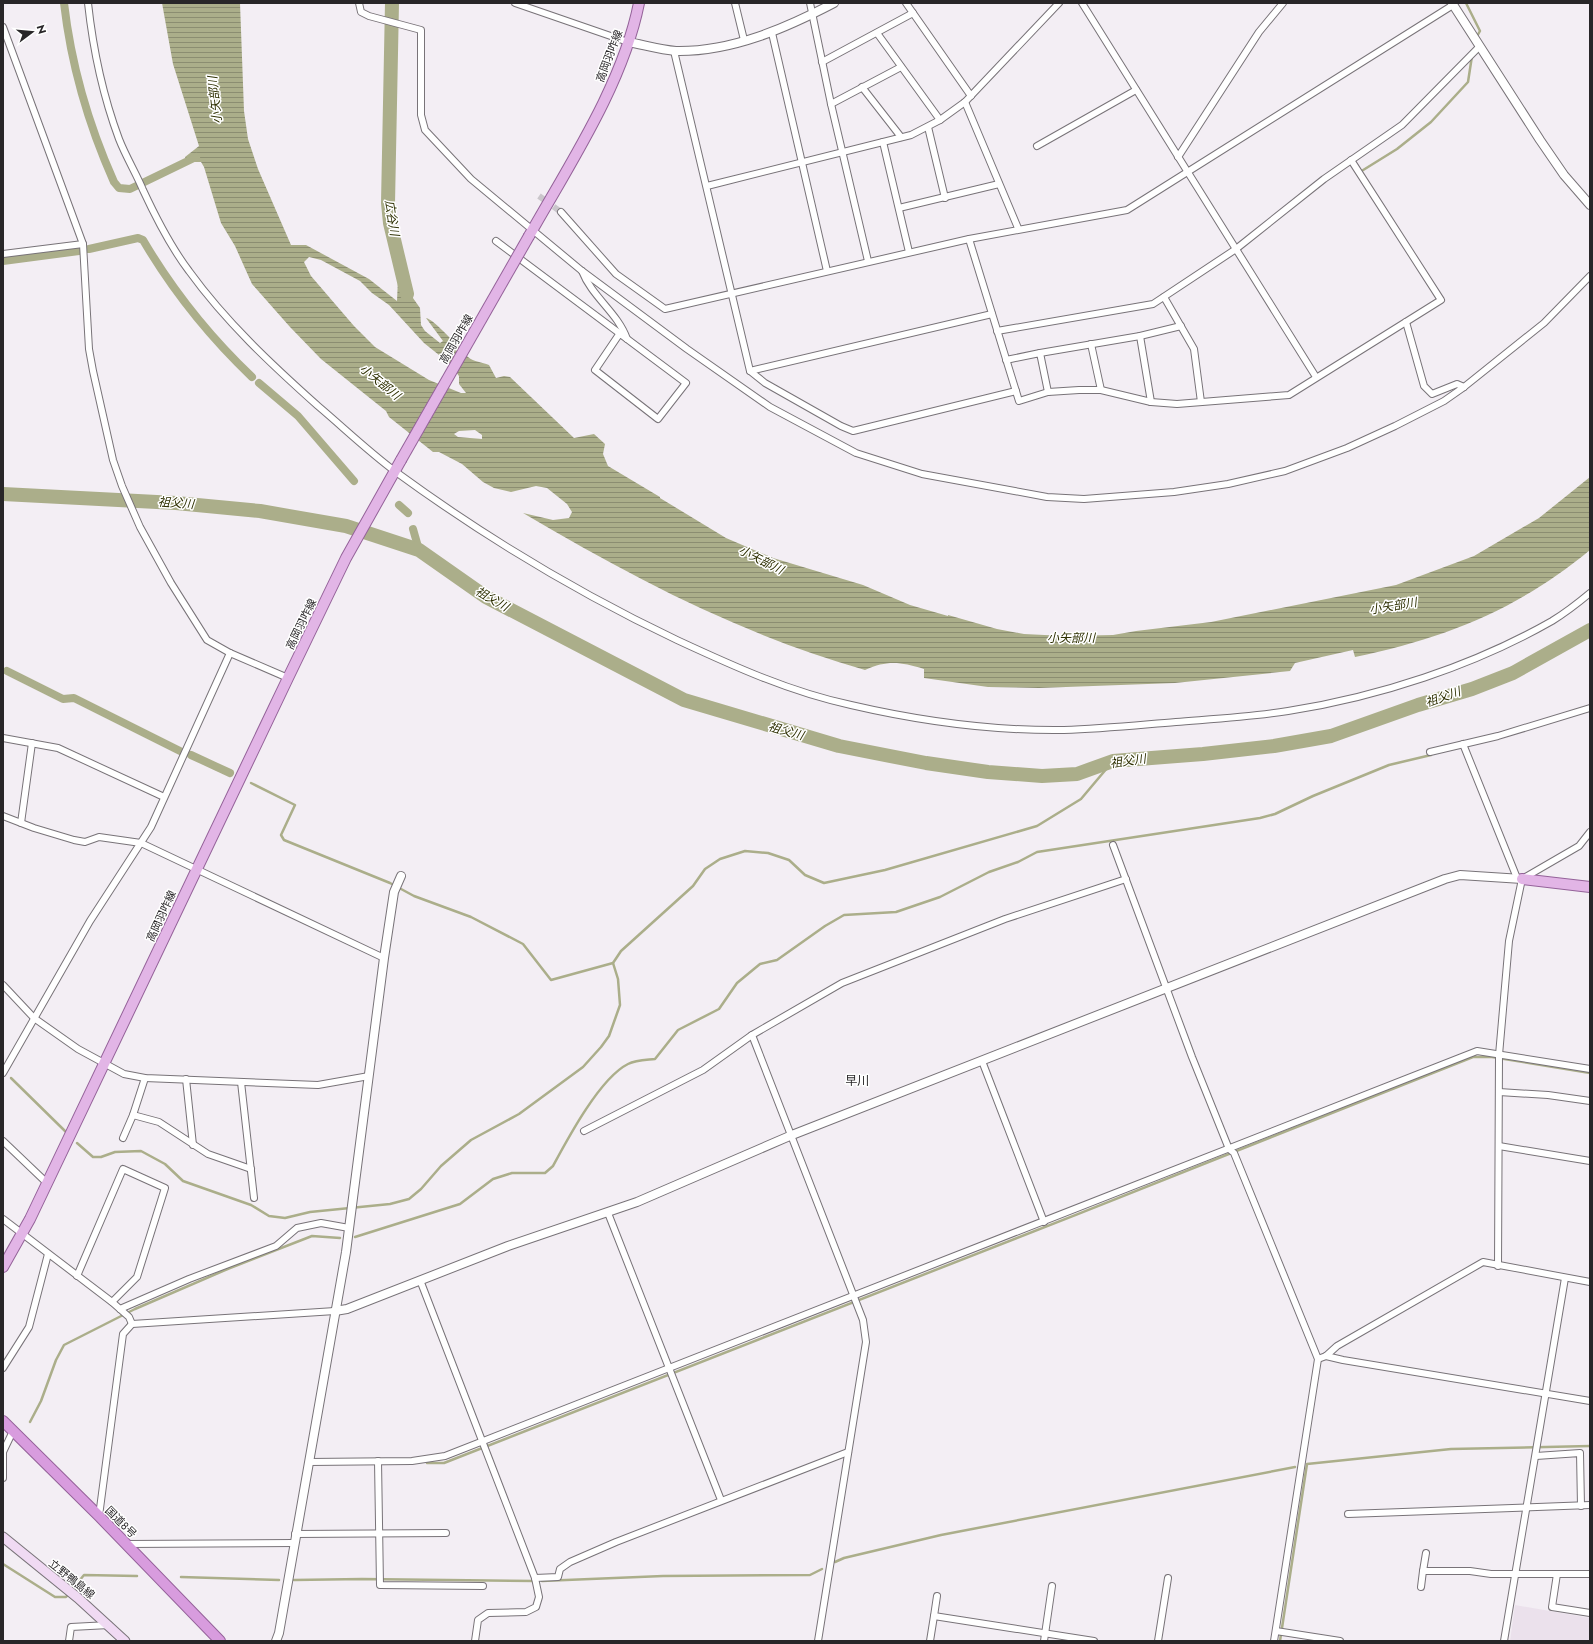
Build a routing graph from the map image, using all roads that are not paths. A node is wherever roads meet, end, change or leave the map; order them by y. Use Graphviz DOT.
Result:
graph roads {
  1 [pos="88,3"];
  2 [pos="359,3"];
  3 [pos="515,3"];
  4 [pos="639,3"];
  5 [pos="735,3"];
  6 [pos="810,3"];
  7 [pos="834,3"];
  8 [pos="906,3"];
  9 [pos="1060,3"];
  10 [pos="1082,3"];
  11 [pos="1283,3"];
  12 [pos="1452,4"];
  13 [pos="913,13"];
  14 [pos="812,15"];
  15 [pos="3,27"];
  16 [pos="772,33"];
  17 [pos="878,33"];
  18 [pos="744,40"];
  19 [pos="628,42"];
  20 [pos="1480,46"];
  21 [pos="674,51"];
  22 [pos="822,62"];
  23 [pos="901,67"];
  24 [pos="862,87"];
  25 [pos="1136,90"];
  26 [pos="971,96"];
  27 [pos="965,102"];
  28 [pos="831,104"];
  29 [pos="940,120"];
  30 [pos="928,127"];
  31 [pos="901,137"];
  32 [pos="883,142"];
  33 [pos="1037,146"];
  34 [pos="842,152"];
  35 [pos="1178,157"];
  36 [pos="1351,160"];
  37 [pos="802,162"];
  38 [pos="1187,171"];
  39 [pos="999,184"];
  40 [pos="707,186"];
  41 [pos="945,198"];
  42 [pos="1590,205"];
  43 [pos="899,208"];
  44 [pos="561,212"];
  45 [pos="1018,228"];
  46 [pos="530,233"];
  47 [pos="969,239"];
  48 [pos="496,241"];
  49 [pos="83,244"];
  50 [pos="1236,249"];
  51 [pos="909,252"];
  52 [pos="3,254"];
  53 [pos="868,261"];
  54 [pos="582,271"];
  55 [pos="827,271"];
  56 [pos="1590,276"];
  57 [pos="732,293"];
  58 [pos="1164,297"];
  59 [pos="992,314"];
  60 [pos="1406,322"];
  61 [pos="1181,326"];
  62 [pos="997,331"];
  63 [pos="620,333"];
  64 [pos="1140,336"];
  65 [pos="627,339"];
  66 [pos="1091,344"];
  67 [pos="1040,353"];
  68 [pos="1006,360"];
  69 [pos="750,371"];
  70 [pos="1316,377"];
  71 [pos="1464,387"];
  72 [pos="1101,390"];
  73 [pos="1016,391"];
  74 [pos="1048,392"];
  75 [pos="1151,402"];
  76 [pos="1201,402"];
  77 [pos="395,471"];
  78 [pos="1590,594"];
  79 [pos="230,653"];
  80 [pos="288,678"];
  81 [pos="1590,708"];
  82 [pos="3,738"];
  83 [pos="32,743"];
  84 [pos="1464,746"];
  85 [pos="1430,752"];
  86 [pos="164,797"];
  87 [pos="3,816"];
  88 [pos="21,823"];
  89 [pos="1590,832"];
  90 [pos="141,843"];
  91 [pos="1113,845"];
  92 [pos="196,870"];
  93 [pos="401,876"];
  94 [pos="1519,878"];
  95 [pos="1126,879"];
  96 [pos="1590,887"];
  97 [pos="384,958"];
  98 [pos="3,985"];
  99 [pos="1168,988"];
  100 [pos="34,1018"];
  101 [pos="752,1035"];
  102 [pos="1499,1055"];
  103 [pos="982,1061"];
  104 [pos="104,1064"];
  105 [pos="1590,1069"];
  106 [pos="3,1073"];
  107 [pos="369,1076"];
  108 [pos="145,1078"];
  109 [pos="186,1080"];
  110 [pos="241,1082"];
  111 [pos="1499,1092"];
  112 [pos="1590,1101"];
  113 [pos="133,1115"];
  114 [pos="584,1132"];
  115 [pos="792,1135"];
  116 [pos="123,1138"];
  117 [pos="3,1141"];
  118 [pos="194,1145"];
  119 [pos="1499,1146"];
  120 [pos="1232,1151"];
  121 [pos="1590,1161"];
  122 [pos="251,1169"];
  123 [pos="47,1183"];
  124 [pos="254,1198"];
  125 [pos="608,1213"];
  126 [pos="3,1219"];
  127 [pos="1044,1222"];
  128 [pos="349,1228"];
  129 [pos="23,1234"];
  130 [pos="48,1254"];
  131 [pos="1498,1266"];
  132 [pos="3,1267"];
  133 [pos="77,1276"];
  134 [pos="1565,1278"];
  135 [pos="420,1280"];
  136 [pos="1590,1282"];
  137 [pos="856,1300"];
  138 [pos="112,1302"];
  139 [pos="120,1309"];
  140 [pos="334,1311"];
  141 [pos="132,1324"];
  142 [pos="1326,1356"];
  143 [pos="1318,1359"];
  144 [pos="3,1368"];
  145 [pos="671,1373"];
  146 [pos="1546,1393"];
  147 [pos="1590,1401"];
  148 [pos="3,1421"];
  149 [pos="13,1431"];
  150 [pos="484,1445"];
  151 [pos="848,1452"];
  152 [pos="1536,1455"];
  153 [pos="378,1461"];
  154 [pos="309,1462"];
  155 [pos="3,1478"];
  156 [pos="721,1500"];
  157 [pos="1581,1506"];
  158 [pos="1590,1506"];
  159 [pos="1527,1507"];
  160 [pos="1348,1514"];
  161 [pos="99,1516"];
  162 [pos="446,1533"];
  163 [pos="295,1534"];
  164 [pos="380,1534"];
  165 [pos="3,1537"];
  166 [pos="294,1543"];
  167 [pos="126,1544"];
  168 [pos="1426,1553"];
  169 [pos="1423,1571"];
  170 [pos="1516,1574"];
  171 [pos="1557,1574"];
  172 [pos="1590,1574"];
  173 [pos="535,1578"];
  174 [pos="1168,1578"];
  175 [pos="483,1586"];
  176 [pos="1052,1586"];
  177 [pos="1421,1587"];
  178 [pos="937,1596"];
  179 [pos="1590,1613"];
  180 [pos="934,1616"];
  181 [pos="109,1625"];
  182 [pos="1276,1631"];
  183 [pos="1045,1633"];
  184 [pos="277,1637"];
  185 [pos="69,1641"];
  186 [pos="125,1641"];
  187 [pos="220,1641"];
  188 [pos="270,1641"];
  189 [pos="475,1641"];
  190 [pos="818,1641"];
  191 [pos="930,1641"];
  192 [pos="1044,1641"];
  193 [pos="1094,1641"];
  194 [pos="1158,1641"];
  195 [pos="1274,1641"];
  196 [pos="1340,1641"];
  197 [pos="1504,1641"];
  1 -- 77 [label="street"];
  2 -- 46 [label="street"];
  3 -- 19 [label="street"];
  4 -- 19 [label="main road, 高岡羽咋線"];
  5 -- 18 [label="street"];
  6 -- 14 [label="street"];
  7 -- 14 [label="street"];
  8 -- 13 [label="street"];
  9 -- 26 [label="street"];
  10 -- 25 [label="street"];
  11 -- 35 [label="street"];
  12 -- 20 [label="street"];
  12 -- 38 [label="street"];
  13 -- 17 [label="street"];
  13 -- 26 [label="street"];
  14 -- 16 [label="street"];
  14 -- 22 [label="street"];
  15 -- 49 [label="street"];
  16 -- 18 [label="street"];
  16 -- 37 [label="street"];
  17 -- 22 [label="street"];
  17 -- 23 [label="street"];
  18 -- 21 [label="street"];
  19 -- 21 [label="street"];
  19 -- 46 [label="main road, 高岡羽咋線"];
  20 -- 36 [label="street"];
  20 -- 42 [label="street"];
  21 -- 40 [label="street"];
  22 -- 28 [label="street"];
  23 -- 24 [label="street"];
  23 -- 29 [label="street"];
  24 -- 28 [label="street"];
  24 -- 31 [label="street"];
  25 -- 33 [label="street"];
  25 -- 35 [label="street"];
  26 -- 27 [label="street"];
  27 -- 29 [label="street"];
  27 -- 39 [label="street"];
  28 -- 34 [label="street"];
  29 -- 30 [label="street"];
  30 -- 31 [label="street"];
  30 -- 41 [label="street"];
  31 -- 32 [label="street"];
  32 -- 34 [label="street"];
  32 -- 43 [label="street"];
  34 -- 37 [label="street"];
  34 -- 53 [label="street"];
  35 -- 38 [label="street"];
  36 -- 50 [label="street"];
  36 -- 60 [label="street"];
  37 -- 40 [label="street"];
  37 -- 55 [label="street"];
  38 -- 45 [label="street"];
  38 -- 50 [label="street"];
  39 -- 41 [label="street"];
  39 -- 45 [label="street"];
  40 -- 57 [label="street"];
  41 -- 43 [label="street"];
  43 -- 51 [label="street"];
  44 -- 57 [label="street"];
  45 -- 47 [label="street"];
  46 -- 54 [label="street"];
  46 -- 77 [label="main road, 高岡羽咋線, bridge"];
  47 -- 51 [label="street"];
  47 -- 59 [label="street"];
  48 -- 63 [label="street"];
  49 -- 52 [label="street"];
  49 -- 79 [label="street"];
  50 -- 58 [label="street"];
  50 -- 70 [label="street"];
  51 -- 53 [label="street"];
  53 -- 55 [label="street"];
  54 -- 65 [label="street"];
  54 -- 71 [label="street"];
  55 -- 57 [label="street"];
  56 -- 71 [label="street"];
  57 -- 69 [label="street"];
  58 -- 61 [label="street"];
  58 -- 62 [label="street"];
  59 -- 62 [label="street"];
  59 -- 69 [label="street"];
  60 -- 70 [label="street"];
  60 -- 71 [label="street"];
  61 -- 64 [label="street"];
  61 -- 76 [label="street"];
  62 -- 68 [label="street"];
  63 -- 65 [label="street"];
  63 -- 65 [label="street"];
  64 -- 66 [label="street"];
  64 -- 75 [label="street"];
  66 -- 67 [label="street"];
  66 -- 72 [label="street"];
  67 -- 68 [label="street"];
  67 -- 74 [label="street"];
  68 -- 73 [label="street"];
  69 -- 73 [label="street"];
  70 -- 76 [label="street"];
  72 -- 74 [label="street"];
  72 -- 75 [label="street"];
  73 -- 74 [label="street"];
  75 -- 76 [label="street"];
  77 -- 78 [label="street"];
  77 -- 80 [label="main road, 高岡羽咋線"];
  79 -- 80 [label="street"];
  79 -- 86 [label="street"];
  80 -- 92 [label="main road, 高岡羽咋線"];
  81 -- 84 [label="street"];
  82 -- 83 [label="street"];
  83 -- 86 [label="street"];
  83 -- 88 [label="street"];
  84 -- 85 [label="street"];
  84 -- 94 [label="street"];
  86 -- 90 [label="street"];
  87 -- 88 [label="street"];
  88 -- 90 [label="street"];
  89 -- 94 [label="street"];
  90 -- 92 [label="street"];
  90 -- 100 [label="street"];
  91 -- 95 [label="street"];
  92 -- 97 [label="street"];
  92 -- 104 [label="main road, 高岡羽咋線"];
  93 -- 97 [label="street"];
  94 -- 96 [label="main road"];
  94 -- 99 [label="street"];
  94 -- 102 [label="street"];
  95 -- 99 [label="street"];
  95 -- 101 [label="street"];
  97 -- 107 [label="street"];
  98 -- 100 [label="street"];
  99 -- 103 [label="street"];
  99 -- 120 [label="street"];
  100 -- 104 [label="street"];
  100 -- 106 [label="street"];
  101 -- 114 [label="street"];
  101 -- 115 [label="street"];
  102 -- 105 [label="street"];
  102 -- 111 [label="street"];
  102 -- 120 [label="street"];
  103 -- 115 [label="street"];
  103 -- 127 [label="street"];
  104 -- 108 [label="street"];
  104 -- 123 [label="main road, 高岡羽咋線"];
  107 -- 110 [label="street"];
  107 -- 128 [label="street"];
  108 -- 109 [label="street"];
  108 -- 113 [label="street"];
  109 -- 110 [label="street"];
  109 -- 118 [label="street"];
  110 -- 122 [label="street"];
  111 -- 112 [label="street"];
  111 -- 119 [label="street"];
  113 -- 116 [label="street"];
  113 -- 118 [label="street"];
  115 -- 125 [label="street"];
  115 -- 137 [label="street"];
  117 -- 123 [label="street"];
  118 -- 122 [label="street"];
  119 -- 121 [label="street"];
  119 -- 131 [label="street"];
  120 -- 127 [label="street"];
  120 -- 143 [label="street"];
  122 -- 124 [label="street"];
  123 -- 129 [label="main road, 高岡羽咋線"];
  125 -- 135 [label="street"];
  125 -- 145 [label="street"];
  126 -- 129 [label="street"];
  127 -- 137 [label="street"];
  128 -- 139 [label="street"];
  128 -- 140 [label="street"];
  129 -- 130 [label="street"];
  129 -- 132 [label="main road, 高岡羽咋線"];
  130 -- 133 [label="street"];
  130 -- 144 [label="street"];
  131 -- 134 [label="street"];
  131 -- 142 [label="street"];
  133 -- 138 [label="street"];
  133 -- 138 [label="street"];
  134 -- 136 [label="street"];
  134 -- 146 [label="street"];
  135 -- 140 [label="street"];
  135 -- 150 [label="street"];
  137 -- 145 [label="street"];
  137 -- 151 [label="street"];
  138 -- 139 [label="street"];
  139 -- 141 [label="street"];
  140 -- 141 [label="street"];
  140 -- 154 [label="street"];
  141 -- 161 [label="street"];
  142 -- 143 [label="street"];
  142 -- 146 [label="street"];
  143 -- 182 [label="street"];
  145 -- 150 [label="street"];
  145 -- 156 [label="street"];
  146 -- 147 [label="street"];
  146 -- 152 [label="street"];
  148 -- 149 [label="highway, 国道8号"];
  149 -- 155 [label="street"];
  149 -- 161 [label="highway, 国道8号"];
  150 -- 153 [label="street"];
  150 -- 173 [label="street"];
  151 -- 156 [label="street"];
  151 -- 190 [label="street"];
  152 -- 157 [label="street"];
  152 -- 159 [label="street"];
  153 -- 154 [label="street"];
  153 -- 164 [label="street"];
  154 -- 163 [label="street"];
  156 -- 173 [label="street"];
  157 -- 158 [label="street"];
  157 -- 159 [label="street"];
  159 -- 160 [label="street"];
  159 -- 170 [label="street"];
  161 -- 167 [label="highway, 国道8号"];
  162 -- 164 [label="street"];
  163 -- 164 [label="street"];
  163 -- 166 [label="street"];
  164 -- 175 [label="street"];
  165 -- 181 [label="main road, 立野鴨島線"];
  166 -- 167 [label="street"];
  166 -- 184 [label="street"];
  167 -- 187 [label="highway, 国道8号"];
  168 -- 169 [label="street"];
  169 -- 170 [label="street"];
  169 -- 177 [label="street"];
  170 -- 171 [label="street"];
  170 -- 197 [label="street"];
  171 -- 172 [label="street"];
  171 -- 179 [label="street"];
  173 -- 189 [label="street"];
  174 -- 194 [label="street"];
  176 -- 183 [label="street"];
  178 -- 180 [label="street"];
  180 -- 183 [label="street"];
  180 -- 191 [label="street"];
  181 -- 185 [label="street"];
  181 -- 186 [label="main road, 立野鴨島線"];
  182 -- 195 [label="street"];
  182 -- 196 [label="street"];
  183 -- 192 [label="street"];
  183 -- 193 [label="street"];
  184 -- 188 [label="street"];
}
